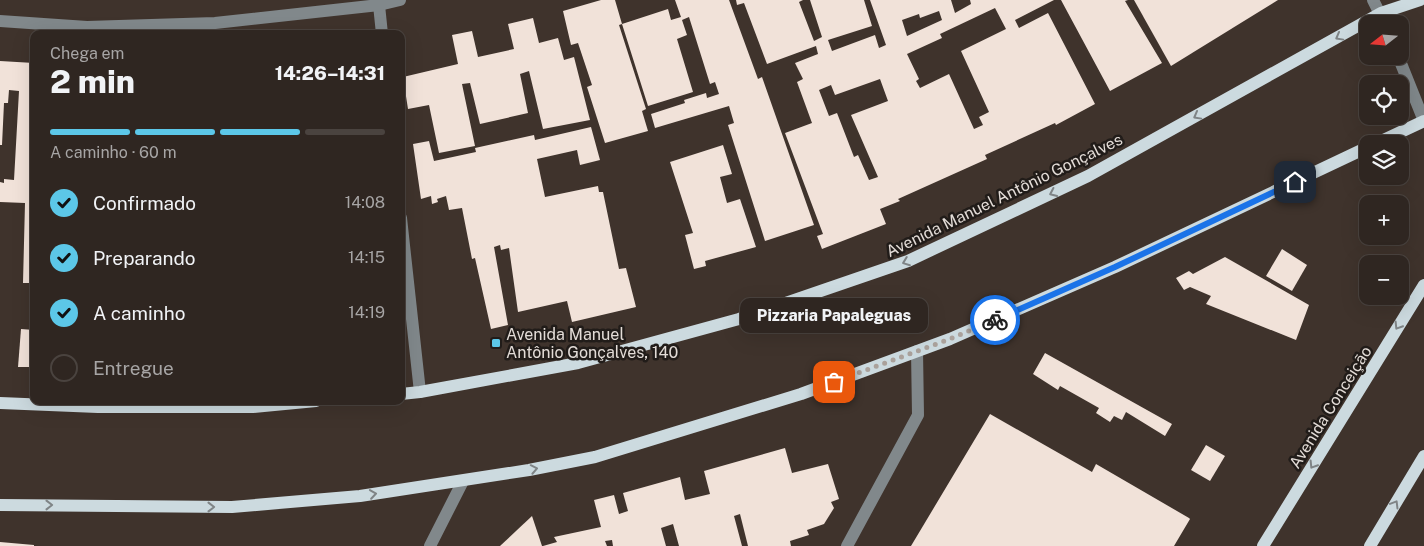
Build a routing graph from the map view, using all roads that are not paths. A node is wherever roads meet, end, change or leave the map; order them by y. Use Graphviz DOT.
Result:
graph roads {
  1 [pos="400,0"];
  2 [pos="1373,0"];
  3 [pos="1420,0"];
  4 [pos="379,5"];
  5 [pos="1381,15"];
  6 [pos="1391,15"];
  7 [pos="0,21"];
  8 [pos="382,30"];
  9 [pos="1359,32"];
  10 [pos="1402,65"];
  11 [pos="1424,121"];
  12 [pos="1394,135"];
  13 [pos="1359,151"];
  14 [pos="405,255"];
  15 [pos="1424,285"];
  16 [pos="917,352"];
  17 [pos="420,392"];
  18 [pos="405,394"];
  19 [pos="0,403"];
  20 [pos="30,405"];
  21 [pos="39,405"];
  22 [pos="275,405"];
  23 [pos="1424,456"];
  24 [pos="463,481"];
  25 [pos="0,505"];
  26 [pos="430,546"];
  27 [pos="847,546"];
  28 [pos="1263,546"];
  29 [pos="1370,546"];
  1 -- 4 [label="street"];
  2 -- 5 [label="street"];
  3 -- 6 [label="main road, Avenida Manuel Antônio Gonçalves"];
  4 -- 7 [label="street"];
  4 -- 8 [label="street"];
  9 -- 17 [label="main road, Avenida Manuel Antônio Gonçalves, one-way"];
  10 -- 11 [label="street"];
  11 -- 12 [label="main road"];
  13 -- 16 [label="main road"];
  14 -- 17 [label="street"];
  15 -- 28 [label="main road, Avenida Conceição, one-way"];
  24 -- 16 [label="main road, one-way"];
  16 -- 27 [label="street"];
  17 -- 18 [label="main road, Avenida Manuel Antônio Gonçalves"];
  19 -- 20 [label="main road"];
  21 -- 22 [label="main road"];
  29 -- 23 [label="main road, one-way"];
  25 -- 24 [label="main road, one-way"];
  24 -- 26 [label="street"];
}
